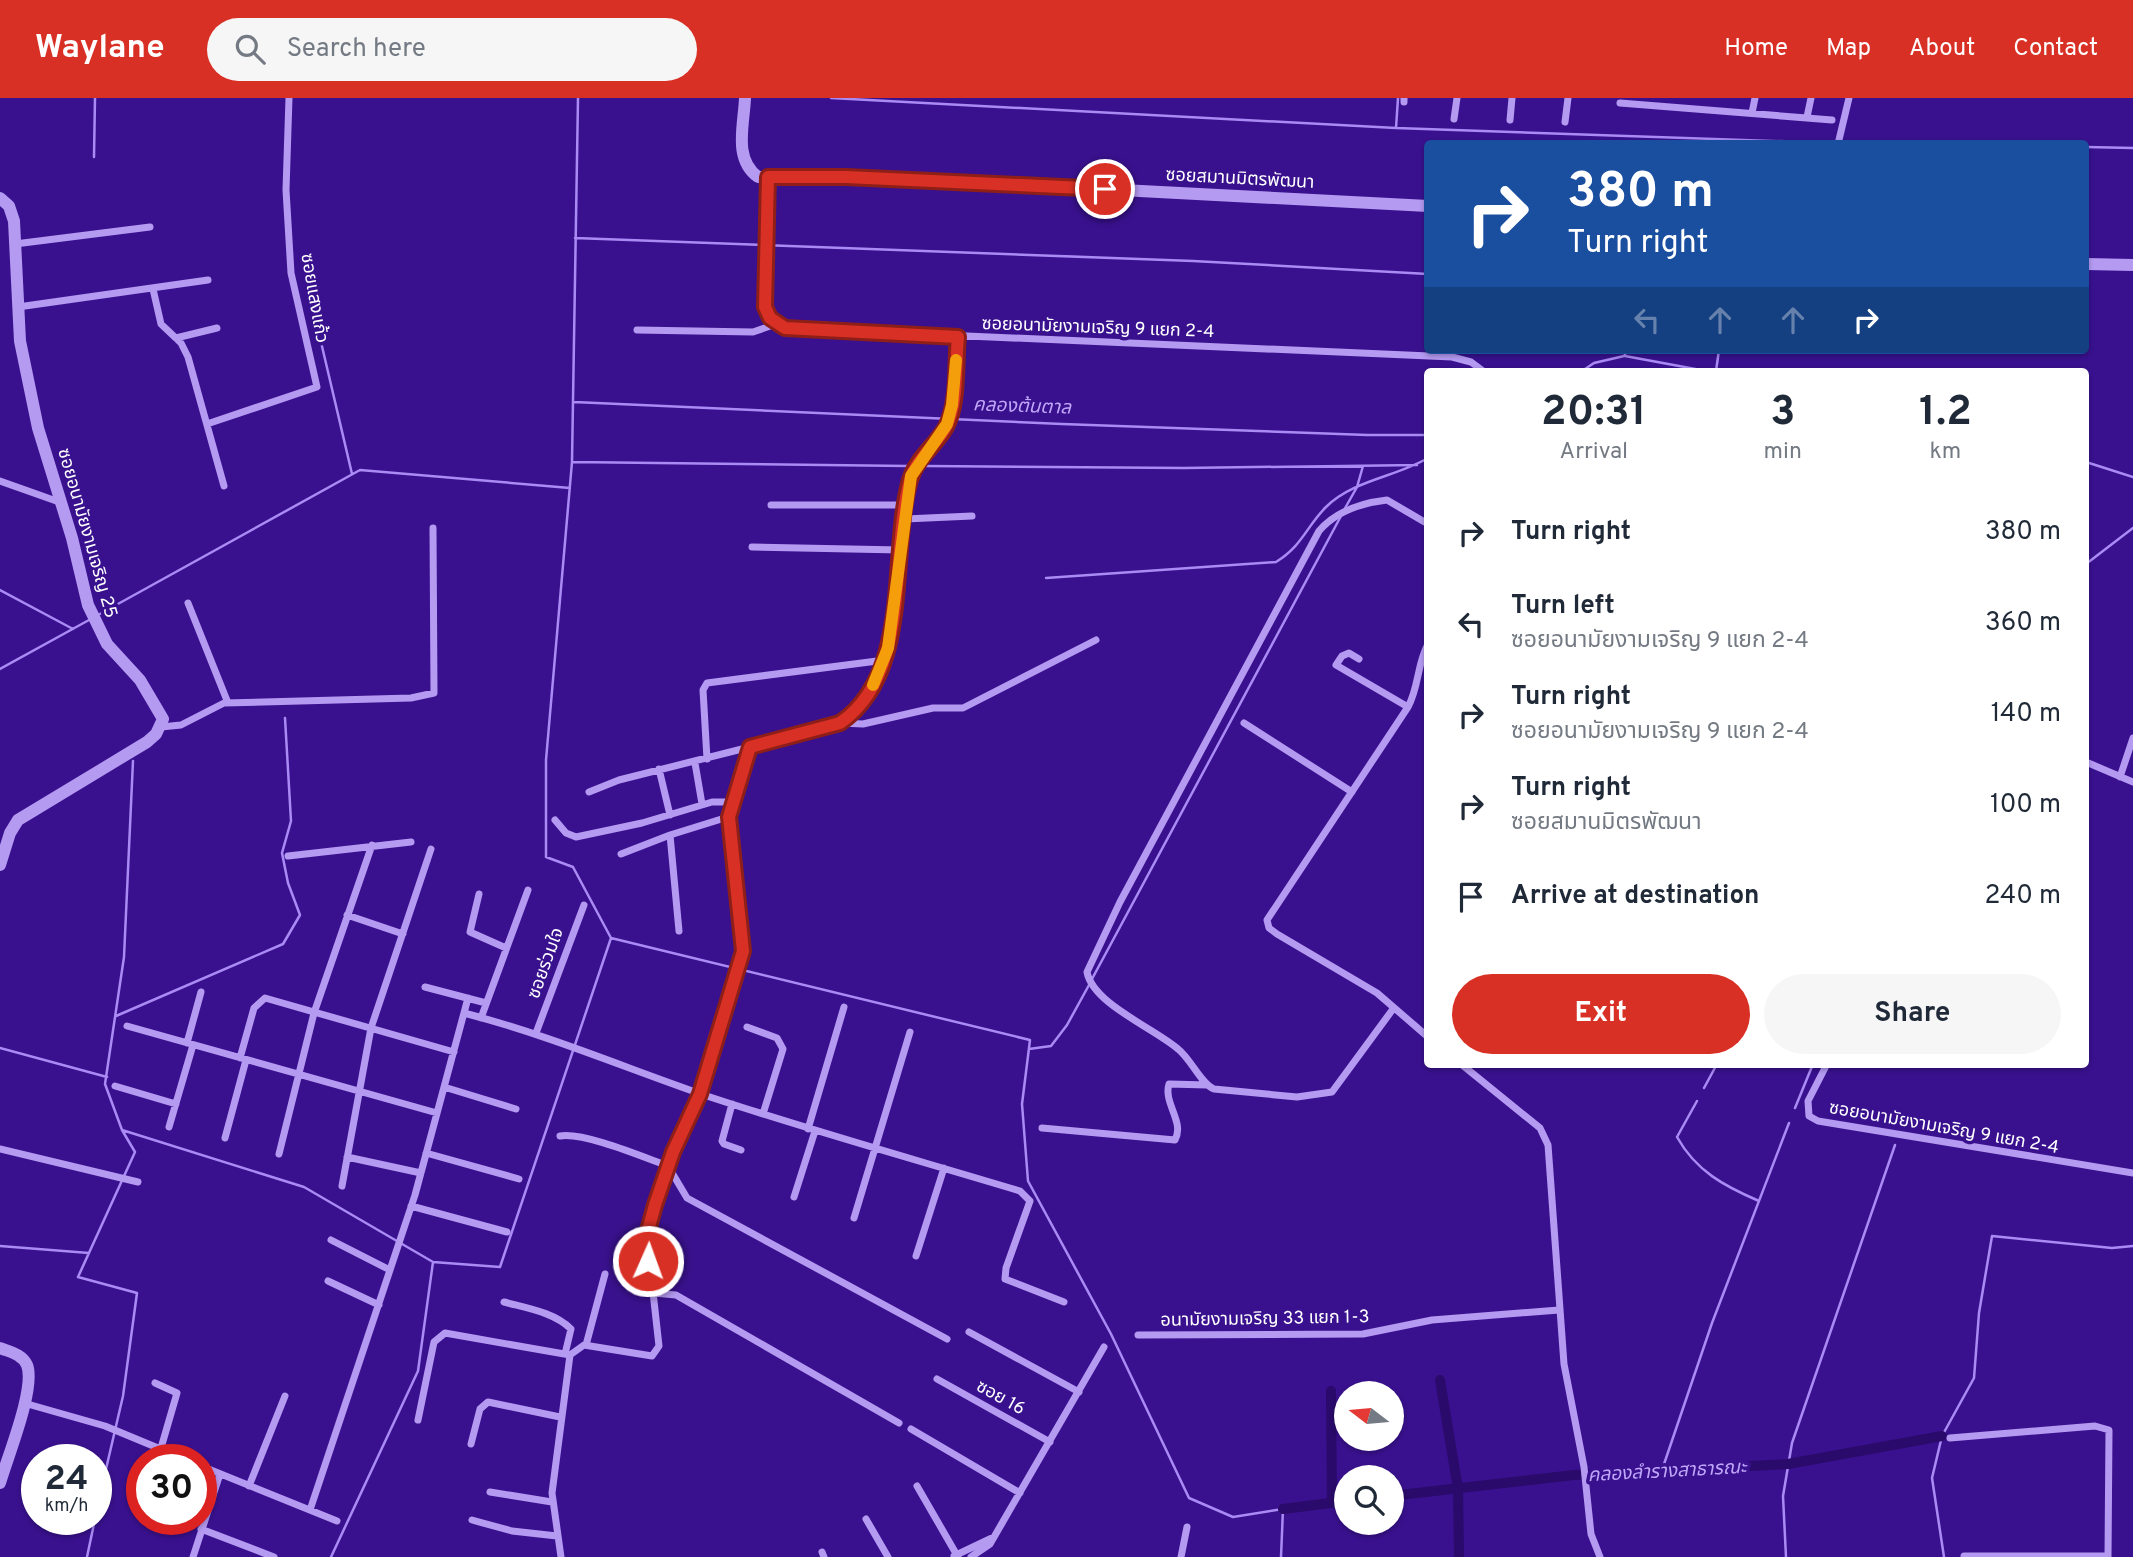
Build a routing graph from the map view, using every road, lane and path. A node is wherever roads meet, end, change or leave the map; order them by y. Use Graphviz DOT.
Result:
graph roads {
  1 [pos="289,98"];
  2 [pos="1457,98"];
  3 [pos="1512,98"];
  4 [pos="1568,98"];
  5 [pos="1694,98"];
  6 [pos="1755,98"];
  7 [pos="1811,98"];
  8 [pos="1849,98"];
  9 [pos="1634,101"];
  10 [pos="1620,103"];
  11 [pos="744,104"];
  12 [pos="1693,108"];
  13 [pos="1752,113"];
  14 [pos="1807,117"];
  15 [pos="1454,119"];
  16 [pos="1510,120"];
  17 [pos="1832,120"];
  18 [pos="1565,122"];
  19 [pos="1839,140"];
  20 [pos="768,177"];
  21 [pos="0,198"];
  22 [pos="1424,206"];
  23 [pos="150,227"];
  24 [pos="15,244"];
  25 [pos="2089,264"];
  26 [pos="2133,265"];
  27 [pos="208,280"];
  28 [pos="153,289"];
  29 [pos="18,307"];
  30 [pos="776,324"];
  31 [pos="217,328"];
  32 [pos="637,330"];
  33 [pos="958,337"];
  34 [pos="176,338"];
  35 [pos="1479,368"];
  36 [pos="208,424"];
  37 [pos="0,481"];
  38 [pos="224,486"];
  39 [pos="62,503"];
  40 [pos="771,505"];
  41 [pos="907,505"];
  42 [pos="972,516"];
  43 [pos="905,519"];
  44 [pos="1424,522"];
  45 [pos="433,527"];
  46 [pos="752,547"];
  47 [pos="901,550"];
  48 [pos="188,603"];
  49 [pos="1096,640"];
  50 [pos="1424,653"];
  51 [pos="1359,659"];
  52 [pos="886,660"];
  53 [pos="228,703"];
  54 [pos="1408,707"];
  55 [pos="840,723"];
  56 [pos="1244,723"];
  57 [pos="161,727"];
  58 [pos="2133,738"];
  59 [pos="750,747"];
  60 [pos="707,759"];
  61 [pos="695,762"];
  62 [pos="2089,763"];
  63 [pos="659,769"];
  64 [pos="2120,776"];
  65 [pos="2133,782"];
  66 [pos="589,792"];
  67 [pos="1352,792"];
  68 [pos="732,802"];
  69 [pos="702,804"];
  70 [pos="670,816"];
  71 [pos="729,817"];
  72 [pos="555,820"];
  73 [pos="670,835"];
  74 [pos="411,842"];
  75 [pos="372,845"];
  76 [pos="431,849"];
  77 [pos="621,854"];
  78 [pos="288,856"];
  79 [pos="0,865"];
  80 [pos="528,890"];
  81 [pos="479,894"];
  82 [pos="584,905"];
  83 [pos="347,915"];
  84 [pos="679,931"];
  85 [pos="403,934"];
  86 [pos="506,948"];
  87 [pos="425,987"];
  88 [pos="201,992"];
  89 [pos="468,998"];
  90 [pos="486,1003"];
  91 [pos="844,1007"];
  92 [pos="1393,1009"];
  93 [pos="314,1013"];
  94 [pos="464,1013"];
  95 [pos="481,1018"];
  96 [pos="127,1026"];
  97 [pos="747,1027"];
  98 [pos="371,1028"];
  99 [pos="910,1032"];
  100 [pos="536,1033"];
  101 [pos="1424,1034"];
  102 [pos="190,1044"];
  103 [pos="454,1052"];
  104 [pos="243,1059"];
  105 [pos="1466,1068"];
  106 [pos="1825,1068"];
  107 [pos="299,1075"];
  108 [pos="1206,1085"];
  109 [pos="115,1086"];
  110 [pos="444,1087"];
  111 [pos="358,1091"];
  112 [pos="700,1094"];
  113 [pos="176,1104"];
  114 [pos="732,1104"];
  115 [pos="516,1109"];
  116 [pos="437,1113"];
  117 [pos="763,1114"];
  118 [pos="169,1127"];
  119 [pos="1041,1128"];
  120 [pos="812,1130"];
  121 [pos="560,1136"];
  122 [pos="225,1138"];
  123 [pos="875,1148"];
  124 [pos="0,1149"];
  125 [pos="741,1150"];
  126 [pos="426,1153"];
  127 [pos="279,1154"];
  128 [pos="347,1157"];
  129 [pos="668,1166"];
  130 [pos="944,1168"];
  131 [pos="421,1173"];
  132 [pos="2133,1173"];
  133 [pos="519,1179"];
  134 [pos="138,1182"];
  135 [pos="342,1186"];
  136 [pos="794,1197"];
  137 [pos="411,1206"];
  138 [pos="854,1218"];
  139 [pos="506,1232"];
  140 [pos="331,1240"];
  141 [pos="916,1256"];
  142 [pos="390,1270"];
  143 [pos="605,1274"];
  144 [pos="328,1281"];
  145 [pos="654,1293"];
  146 [pos="504,1302"];
  147 [pos="1064,1302"];
  148 [pos="379,1305"];
  149 [pos="1559,1310"];
  150 [pos="969,1332"];
  151 [pos="1138,1335"];
  152 [pos="947,1339"];
  153 [pos="586,1345"];
  154 [pos="1104,1347"];
  155 [pos="0,1348"];
  156 [pos="567,1354"];
  157 [pos="937,1379"];
  158 [pos="155,1383"];
  159 [pos="1079,1392"];
  160 [pos="285,1396"];
  161 [pos="24,1403"];
  162 [pos="560,1417"];
  163 [pos="418,1420"];
  164 [pos="898,1423"];
  165 [pos="911,1429"];
  166 [pos="1950,1438"];
  167 [pos="1050,1442"];
  168 [pos="151,1444"];
  169 [pos="163,1444"];
  170 [pos="471,1444"];
  171 [pos="217,1473"];
  172 [pos="220,1474"];
  173 [pos="0,1483"];
  174 [pos="217,1483"];
  175 [pos="249,1486"];
  176 [pos="917,1486"];
  177 [pos="490,1492"];
  178 [pos="1020,1493"];
  179 [pos="552,1502"];
  180 [pos="310,1510"];
  181 [pos="866,1519"];
  182 [pos="472,1520"];
  183 [pos="337,1521"];
  184 [pos="1187,1527"];
  185 [pos="199,1535"];
  186 [pos="217,1535"];
  187 [pos="557,1536"];
  188 [pos="994,1537"];
  189 [pos="956,1556"];
  190 [pos="1964,1556"];
  191 [pos="193,1557"];
  192 [pos="274,1557"];
  193 [pos="561,1557"];
  194 [pos="888,1557"];
  195 [pos="971,1557"];
  196 [pos="1181,1557"];
  197 [pos="1601,1557"];
  198 [pos="2108,1557"];
  1 -- 36 [label="street, ซอยแสงแก้ว"];
  2 -- 15 [label="street"];
  3 -- 16 [label="street"];
  4 -- 18 [label="street"];
  5 -- 12 [label="street"];
  6 -- 13 [label="street"];
  7 -- 14 [label="street"];
  8 -- 19 [label="street"];
  9 -- 10 [label="street"];
  9 -- 12 [label="street"];
  11 -- 20 [label="street"];
  12 -- 13 [label="street"];
  13 -- 14 [label="street"];
  14 -- 17 [label="street"];
  20 -- 22 [label="street, ซอยสมานมิตรพัฒนา"];
  20 -- 30 [label="street"];
  21 -- 24 [label="street, ซอยอนามัยงามเจริญ 25"];
  23 -- 24 [label="street"];
  24 -- 29 [label="street, ซอยอนามัยงามเจริญ 25"];
  25 -- 26 [label="street"];
  27 -- 28 [label="street"];
  28 -- 29 [label="street"];
  28 -- 34 [label="street"];
  29 -- 39 [label="street, ซอยอนามัยงามเจริญ 25"];
  30 -- 32 [label="street"];
  30 -- 33 [label="street, ซอยอนามัยงามเจริญ 9 แยก 2-4"];
  31 -- 34 [label="street"];
  33 -- 35 [label="street, ซอยอนามัยงามเจริญ 9 แยก 2-4"];
  33 -- 41 [label="street"];
  34 -- 36 [label="street"];
  36 -- 38 [label="street"];
  37 -- 39 [label="street"];
  39 -- 57 [label="street, ซอยอนามัยงามเจริญ 25"];
  40 -- 41 [label="street"];
  41 -- 43 [label="street"];
  42 -- 43 [label="street"];
  43 -- 47 [label="street"];
  44 -- 108 [label="street"];
  45 -- 53 [label="street"];
  46 -- 47 [label="street"];
  47 -- 52 [label="street"];
  48 -- 53 [label="street"];
  49 -- 55 [label="street"];
  50 -- 54 [label="street"];
  51 -- 54 [label="street"];
  52 -- 55 [label="street"];
  52 -- 60 [label="street"];
  53 -- 57 [label="street"];
  54 -- 67 [label="street"];
  55 -- 59 [label="street"];
  56 -- 67 [label="street"];
  57 -- 79 [label="street"];
  58 -- 64 [label="street"];
  59 -- 60 [label="street"];
  59 -- 68 [label="street"];
  60 -- 61 [label="street"];
  61 -- 63 [label="street"];
  61 -- 69 [label="street"];
  62 -- 64 [label="street"];
  63 -- 66 [label="street"];
  63 -- 70 [label="street"];
  64 -- 65 [label="street"];
  67 -- 92 [label="street"];
  68 -- 69 [label="street"];
  68 -- 71 [label="street"];
  69 -- 70 [label="street"];
  70 -- 72 [label="street"];
  71 -- 73 [label="street"];
  71 -- 112 [label="street"];
  73 -- 77 [label="street"];
  73 -- 84 [label="street"];
  74 -- 75 [label="street"];
  75 -- 78 [label="street"];
  75 -- 83 [label="street"];
  76 -- 85 [label="street"];
  80 -- 86 [label="street"];
  81 -- 86 [label="street"];
  82 -- 100 [label="street, ซอยร่วมใจ"];
  83 -- 85 [label="street"];
  83 -- 93 [label="street"];
  85 -- 98 [label="street"];
  86 -- 90 [label="street"];
  87 -- 89 [label="street"];
  88 -- 102 [label="street"];
  89 -- 90 [label="street"];
  89 -- 94 [label="street"];
  90 -- 95 [label="street"];
  91 -- 120 [label="street"];
  92 -- 101 [label="street"];
  92 -- 108 [label="street"];
  93 -- 98 [label="street"];
  93 -- 104 [label="street"];
  93 -- 107 [label="street"];
  94 -- 95 [label="street"];
  94 -- 103 [label="street"];
  95 -- 100 [label="street"];
  96 -- 102 [label="street"];
  97 -- 117 [label="street"];
  98 -- 103 [label="street"];
  98 -- 111 [label="street"];
  99 -- 123 [label="street"];
  100 -- 112 [label="street"];
  102 -- 104 [label="street"];
  102 -- 113 [label="street"];
  103 -- 110 [label="street"];
  104 -- 107 [label="street"];
  104 -- 122 [label="street"];
  105 -- 149 [label="street"];
  106 -- 132 [label="street, ซอยอนามัยงามเจริญ 9 แยก 2-4"];
  107 -- 111 [label="street"];
  107 -- 127 [label="street"];
  108 -- 119 [label="street"];
  109 -- 113 [label="street"];
  110 -- 115 [label="street"];
  110 -- 116 [label="street"];
  111 -- 116 [label="street"];
  111 -- 128 [label="street"];
  112 -- 114 [label="street"];
  112 -- 129 [label="street"];
  113 -- 118 [label="street"];
  114 -- 117 [label="street"];
  114 -- 125 [label="street"];
  116 -- 126 [label="street"];
  117 -- 120 [label="street"];
  120 -- 123 [label="street"];
  120 -- 136 [label="street"];
  121 -- 129 [label="street"];
  123 -- 130 [label="street"];
  123 -- 138 [label="street"];
  124 -- 134 [label="street"];
  126 -- 131 [label="street"];
  126 -- 133 [label="street"];
  128 -- 131 [label="street"];
  128 -- 135 [label="street"];
  129 -- 145 [label="street"];
  129 -- 152 [label="street"];
  130 -- 141 [label="street"];
  130 -- 147 [label="street"];
  131 -- 137 [label="street"];
  137 -- 139 [label="street"];
  137 -- 142 [label="street"];
  140 -- 142 [label="street"];
  142 -- 148 [label="street"];
  143 -- 153 [label="street"];
  144 -- 148 [label="street"];
  145 -- 153 [label="street"];
  145 -- 164 [label="street"];
  146 -- 156 [label="street"];
  148 -- 180 [label="street"];
  149 -- 151 [label="street, อนามัยงามเจริญ 33 แยก 1-3"];
  149 -- 197 [label="street"];
  150 -- 159 [label="street"];
  153 -- 156 [label="street"];
  154 -- 159 [label="street"];
  155 -- 161 [label="street"];
  156 -- 162 [label="street"];
  156 -- 163 [label="street"];
  157 -- 167 [label="street, ซอย 16"];
  158 -- 169 [label="street"];
  159 -- 167 [label="street"];
  160 -- 175 [label="street"];
  161 -- 168 [label="street"];
  161 -- 173 [label="street"];
  162 -- 170 [label="street"];
  162 -- 179 [label="street"];
  165 -- 178 [label="street"];
  166 -- 198 [label="street"];
  167 -- 178 [label="street"];
  171 -- 172 [label="street"];
  172 -- 174 [label="street"];
  172 -- 175 [label="street"];
  175 -- 180 [label="street"];
  176 -- 189 [label="street"];
  177 -- 179 [label="street"];
  178 -- 188 [label="street"];
  179 -- 187 [label="street"];
  180 -- 183 [label="street"];
  181 -- 194 [label="street"];
  182 -- 187 [label="street"];
  184 -- 196 [label="street"];
  185 -- 191 [label="street"];
  186 -- 192 [label="street"];
  187 -- 193 [label="street"];
  188 -- 189 [label="street"];
  188 -- 195 [label="street"];
  190 -- 198 [label="street"];
}
